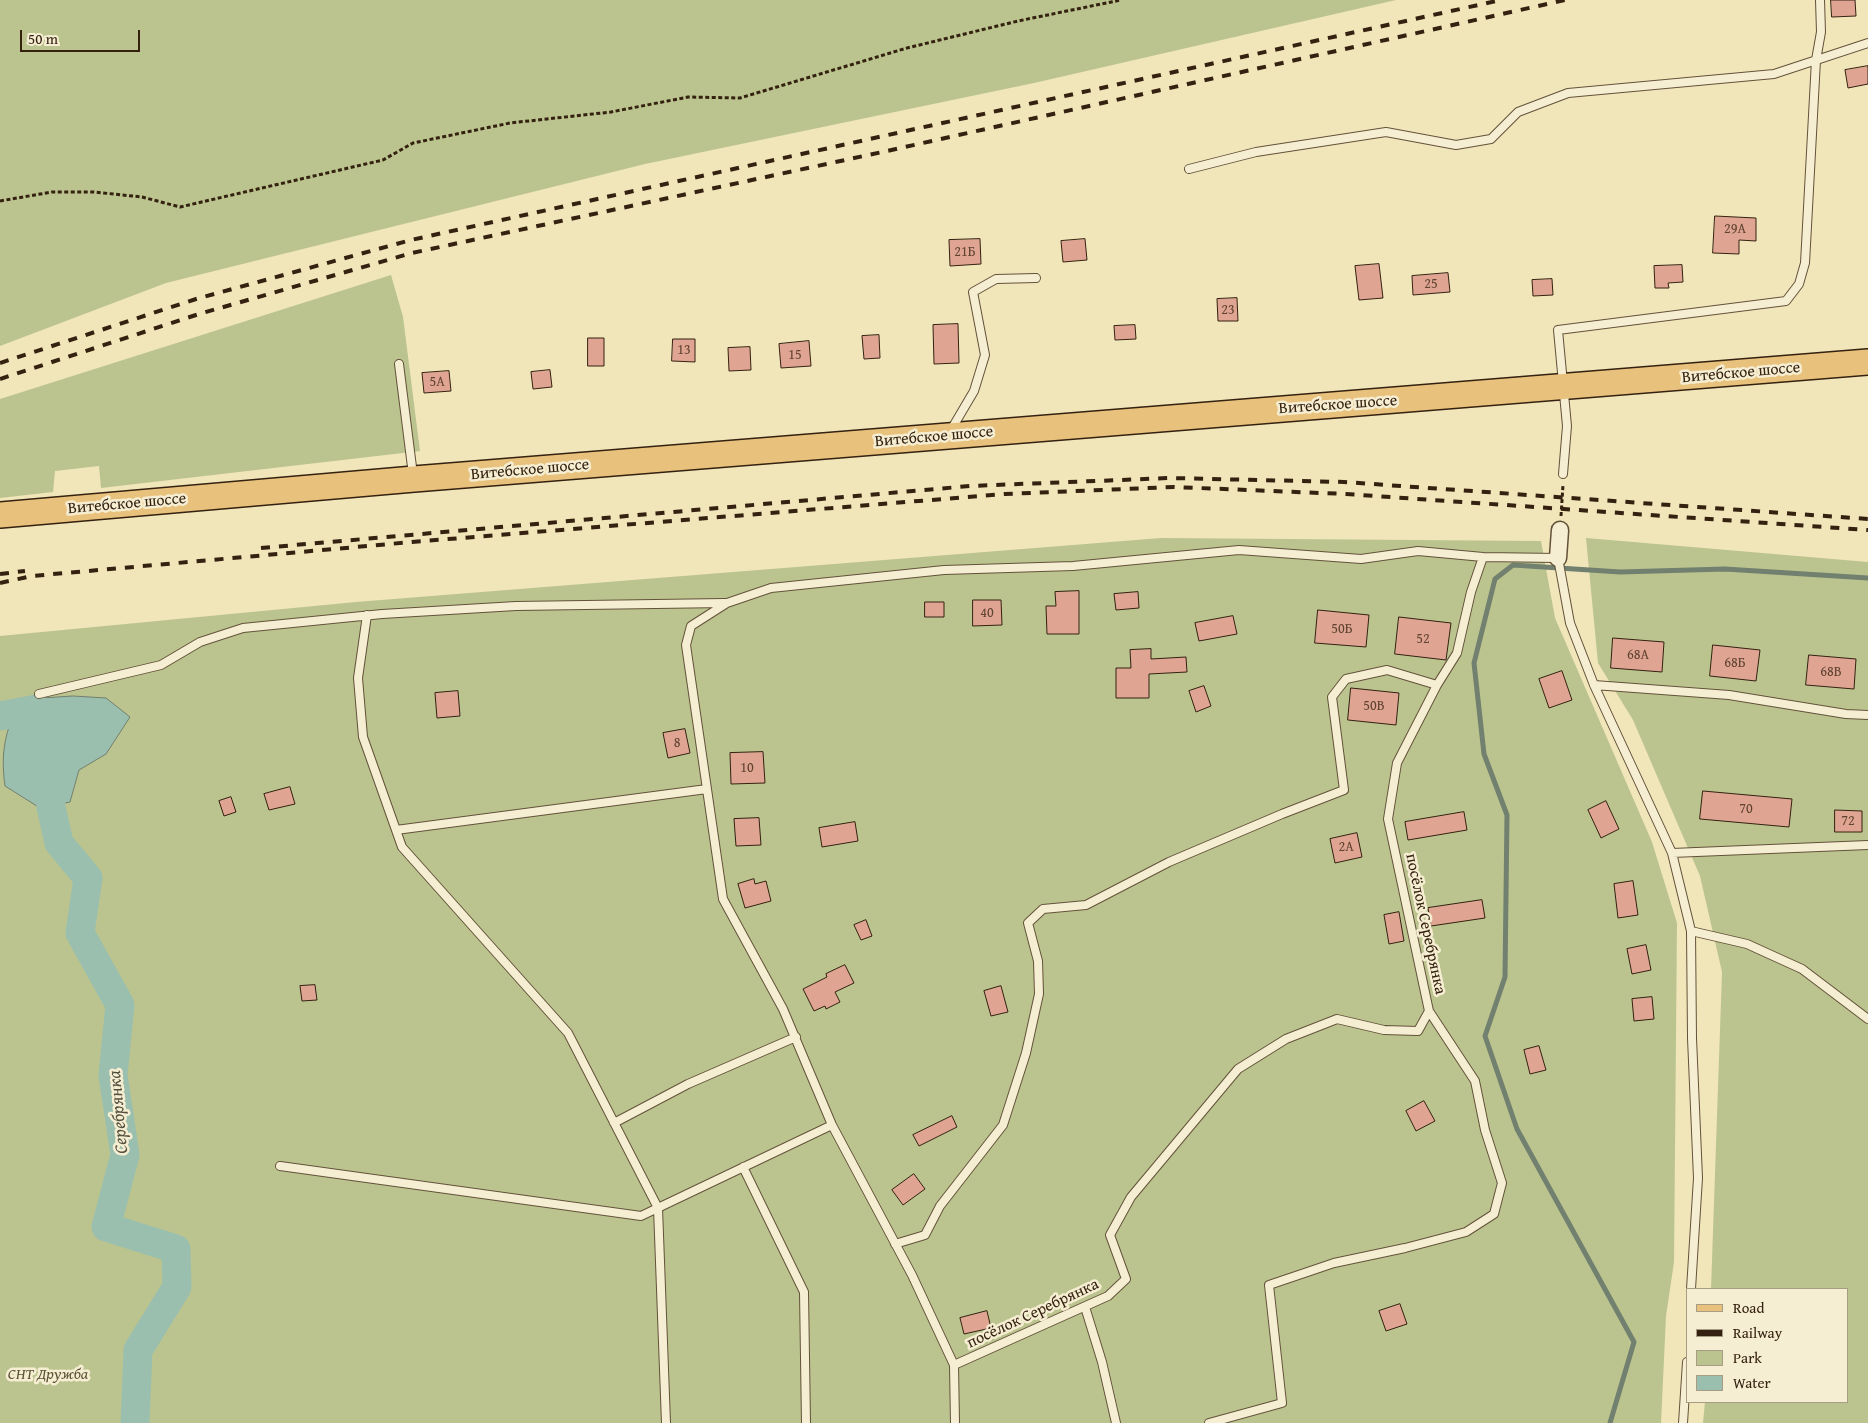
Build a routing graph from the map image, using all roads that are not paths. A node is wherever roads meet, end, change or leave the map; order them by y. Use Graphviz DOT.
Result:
graph roads {
  1 [pos="1820,0"];
  2 [pos="1868,43"];
  3 [pos="1816,60"];
  4 [pos="1189,170"];
  5 [pos="1036,278"];
  6 [pos="1868,362"];
  7 [pos="399,364"];
  8 [pos="1564,388"];
  9 [pos="947,436"];
  10 [pos="1564,474"];
  11 [pos="414,479"];
  12 [pos="0,515"];
  13 [pos="1560,530"];
  14 [pos="1484,557"];
  15 [pos="1558,558"];
  16 [pos="727,603"];
  17 [pos="367,616"];
  18 [pos="1437,684"];
  19 [pos="1594,684"];
  20 [pos="39,694"];
  21 [pos="1868,715"];
  22 [pos="707,789"];
  23 [pos="396,830"];
  24 [pos="1868,845"];
  25 [pos="1672,853"];
  26 [pos="1691,931"];
  27 [pos="1429,1011"];
  28 [pos="1868,1019"];
  29 [pos="796,1037"];
  30 [pos="614,1123"];
  31 [pos="832,1126"];
  32 [pos="280,1166"];
  33 [pos="743,1167"];
  34 [pos="658,1208"];
  35 [pos="895,1244"];
  36 [pos="1691,1288"];
  37 [pos="1085,1307"];
  38 [pos="954,1365"];
  39 [pos="1686,1377"];
  40 [pos="666,1423"];
  41 [pos="806,1423"];
  42 [pos="954,1423"];
  43 [pos="1116,1423"];
  44 [pos="1209,1423"];
  45 [pos="1683,1423"];
  1 -- 3 [label="lane"];
  2 -- 3 [label="lane"];
  3 -- 4 [label="lane"];
  3 -- 8 [label="lane"];
  5 -- 9 [label="lane"];
  6 -- 8 [label="main road, Витебское шоссе"];
  7 -- 11 [label="lane"];
  8 -- 9 [label="main road, Витебское шоссе"];
  8 -- 10 [label="lane"];
  9 -- 11 [label="main road, Витебское шоссе"];
  11 -- 12 [label="main road, Витебское шоссе"];
  13 -- 15 [label="street"];
  14 -- 15 [label="lane"];
  14 -- 16 [label="lane"];
  14 -- 18 [label="lane, посёлок Серебрянка"];
  15 -- 19 [label="lane"];
  16 -- 17 [label="lane"];
  16 -- 22 [label="lane"];
  17 -- 20 [label="lane"];
  17 -- 23 [label="lane"];
  18 -- 27 [label="lane, посёлок Серебрянка"];
  18 -- 35 [label="lane"];
  19 -- 21 [label="lane"];
  19 -- 25 [label="lane"];
  22 -- 23 [label="lane"];
  22 -- 29 [label="lane"];
  23 -- 30 [label="lane"];
  24 -- 25 [label="lane"];
  25 -- 26 [label="lane"];
  26 -- 28 [label="lane"];
  26 -- 36 [label="lane"];
  27 -- 37 [label="lane, посёлок Серебрянка"];
  27 -- 44 [label="lane"];
  29 -- 30 [label="lane"];
  29 -- 31 [label="lane"];
  30 -- 34 [label="lane"];
  31 -- 33 [label="lane"];
  31 -- 35 [label="lane"];
  32 -- 34 [label="lane"];
  33 -- 34 [label="lane"];
  33 -- 41 [label="lane"];
  34 -- 40 [label="lane"];
  35 -- 38 [label="lane"];
  37 -- 38 [label="lane, посёлок Серебрянка"];
  37 -- 43 [label="lane"];
  38 -- 42 [label="lane"];
  39 -- 45 [label="lane"];
}
